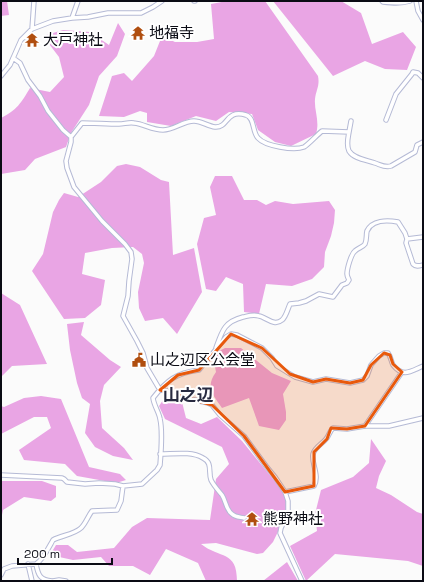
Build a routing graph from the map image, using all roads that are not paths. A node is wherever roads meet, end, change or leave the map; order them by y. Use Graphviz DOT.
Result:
graph roads {
  1 [pos="34,1"];
  2 [pos="78,1"];
  3 [pos="162,1"];
  4 [pos="382,1"];
  5 [pos="410,1"];
  6 [pos="416,1"];
  7 [pos="72,18"];
  8 [pos="423,20"];
  9 [pos="32,29"];
  10 [pos="13,58"];
  11 [pos="1,76"];
  12 [pos="423,78"];
  13 [pos="386,120"];
  14 [pos="351,121"];
  15 [pos="349,132"];
  16 [pos="71,137"];
  17 [pos="423,142"];
  18 [pos="423,237"];
  19 [pos="407,239"];
  20 [pos="423,265"];
  21 [pos="214,351"];
  22 [pos="423,366"];
  23 [pos="402,372"];
  24 [pos="160,390"];
  25 [pos="423,418"];
  26 [pos="366,426"];
  27 [pos="160,454"];
  28 [pos="1,475"];
  29 [pos="123,486"];
  30 [pos="285,492"];
  31 [pos="244,518"];
  32 [pos="28,564"];
  33 [pos="36,564"];
  34 [pos="1,575"];
  35 [pos="32,581"];
  36 [pos="52,581"];
  37 [pos="66,581"];
  38 [pos="302,581"];
  1 -- 9 [label="street"];
  2 -- 7 [label="street"];
  3 -- 7 [label="street"];
  4 -- 5 [label="street"];
  6 -- 8 [label="street"];
  7 -- 9 [label="street"];
  9 -- 10 [label="street"];
  10 -- 11 [label="street"];
  10 -- 16 [label="street"];
  12 -- 13 [label="street"];
  14 -- 15 [label="street"];
  15 -- 16 [label="street"];
  15 -- 17 [label="street"];
  16 -- 24 [label="street"];
  18 -- 19 [label="street"];
  19 -- 20 [label="street"];
  19 -- 21 [label="street"];
  21 -- 23 [label="street"];
  21 -- 24 [label="street"];
  22 -- 23 [label="street"];
  23 -- 26 [label="street"];
  24 -- 27 [label="street"];
  24 -- 30 [label="street"];
  25 -- 26 [label="street"];
  26 -- 30 [label="street"];
  27 -- 29 [label="street"];
  27 -- 31 [label="street"];
  28 -- 29 [label="street"];
  29 -- 33 [label="street"];
  30 -- 38 [label="street"];
  32 -- 33 [label="street"];
  32 -- 34 [label="street"];
  32 -- 35 [label="street"];
  33 -- 36 [label="street"];
  36 -- 37 [label="street"];
}
